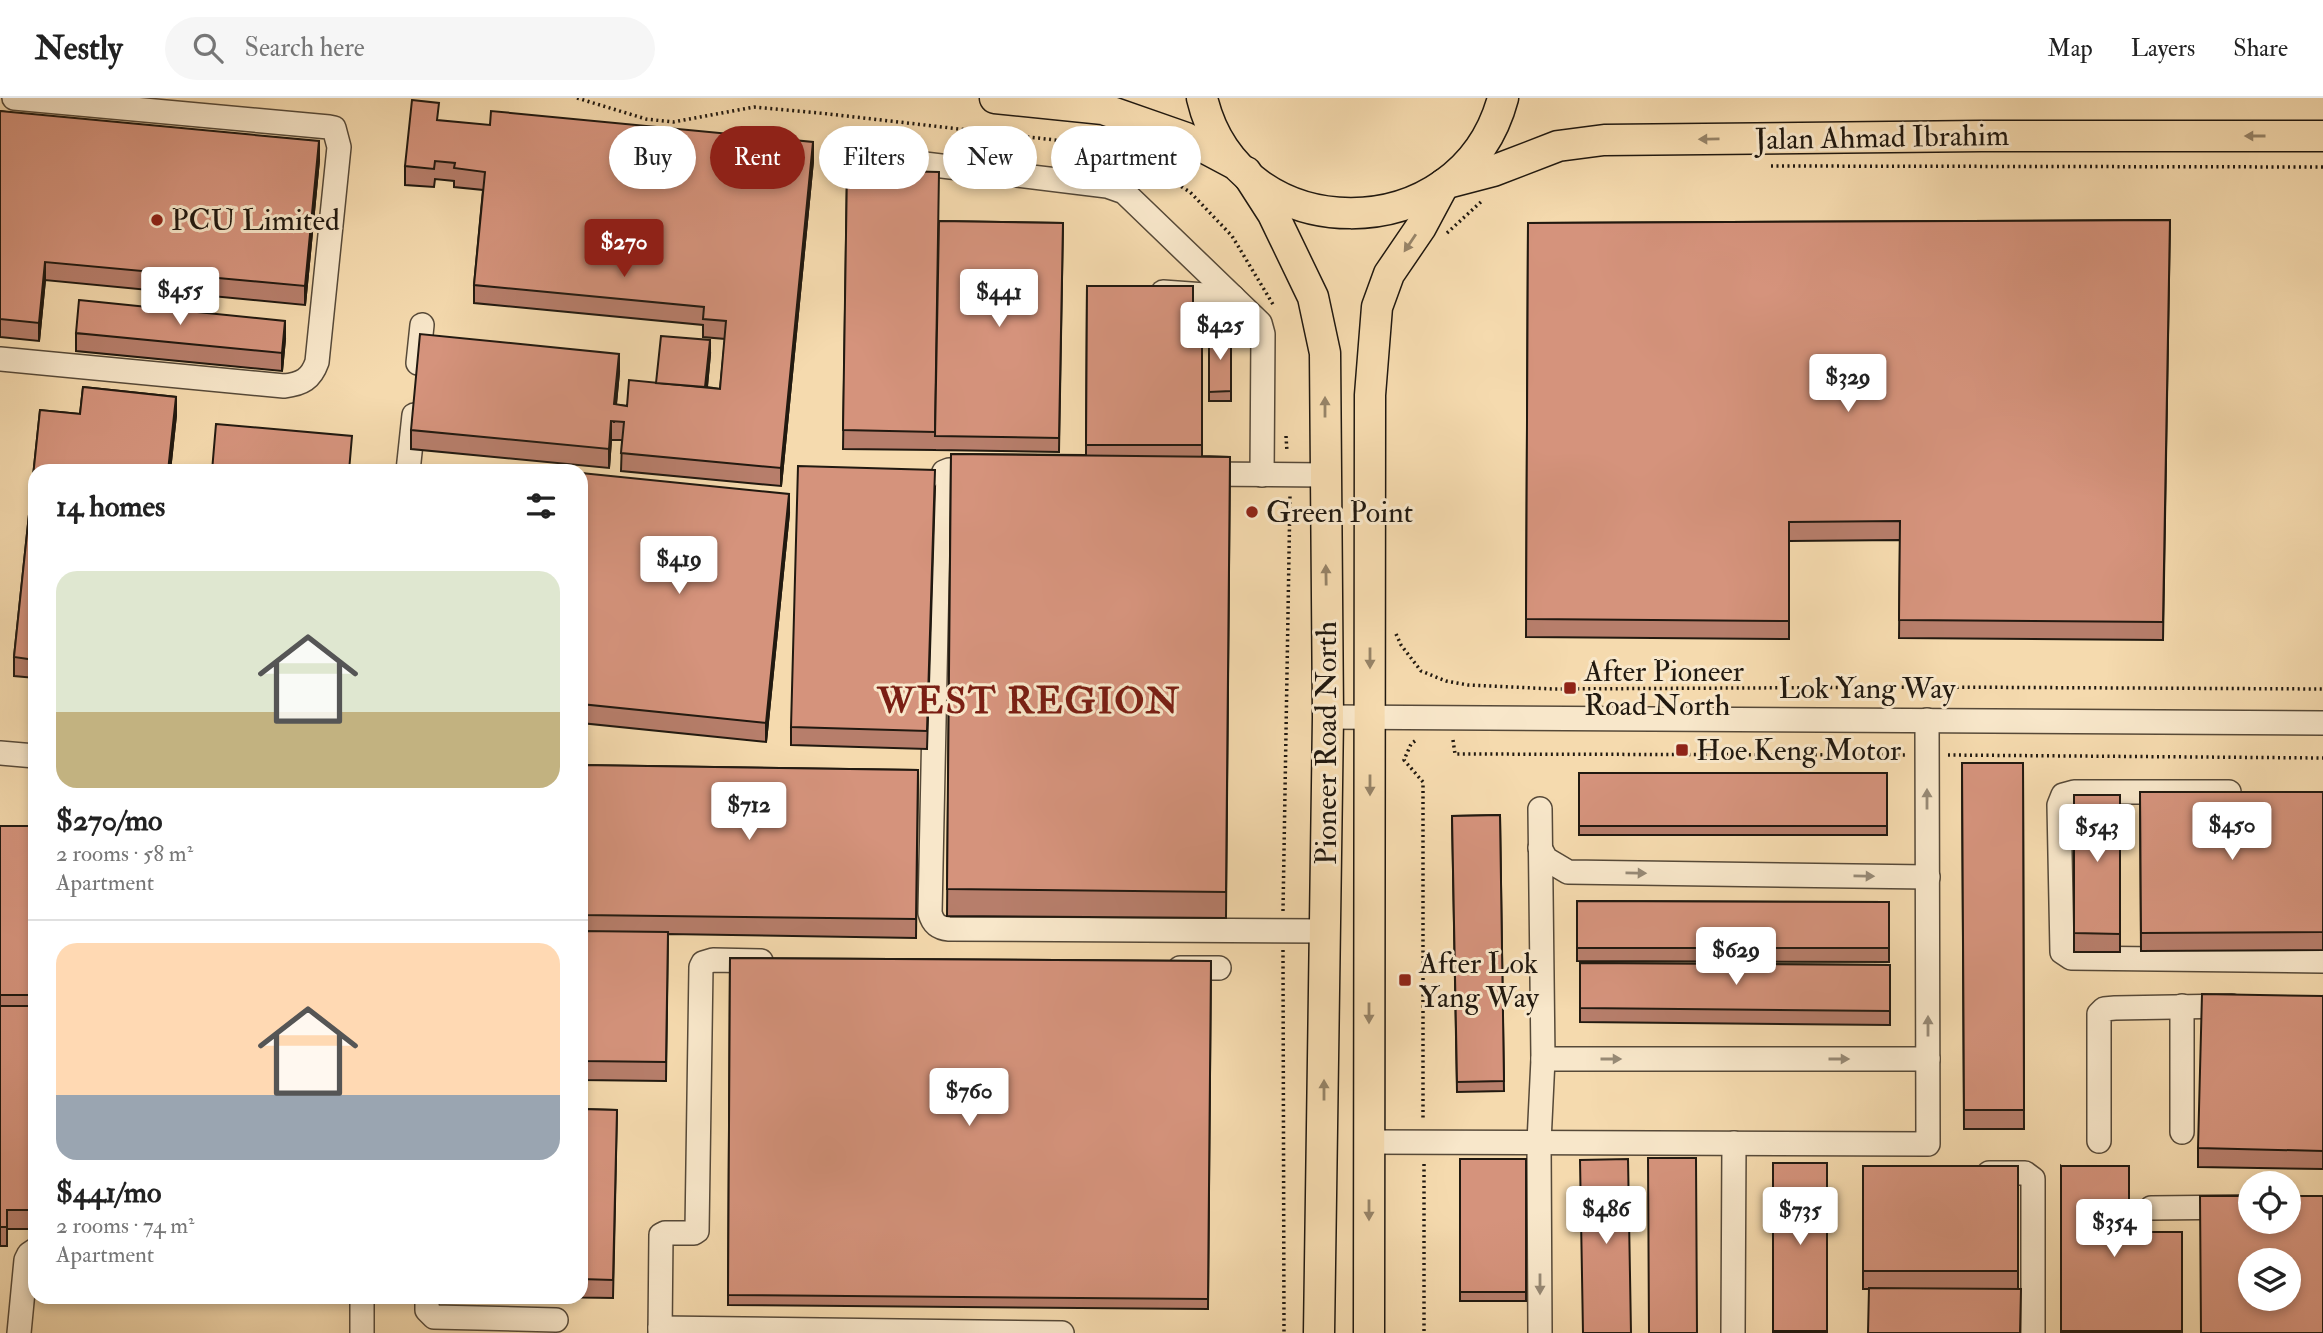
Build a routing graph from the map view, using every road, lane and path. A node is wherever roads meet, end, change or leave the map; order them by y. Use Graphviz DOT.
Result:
graph roads {
  1 [pos="14,98"];
  2 [pos="577,98"];
  3 [pos="995,98"];
  4 [pos="1202,98"];
  5 [pos="1503,98"];
  6 [pos="169,105"];
  7 [pos="2323,136"];
  8 [pos="929,164"];
  9 [pos="1769,166"];
  10 [pos="2323,167"];
  11 [pos="1243,169"];
  12 [pos="1446,183"];
  13 [pos="1488,195"];
  14 [pos="1443,237"];
  15 [pos="1140,291"];
  16 [pos="1233,298"];
  17 [pos="1275,317"];
  18 [pos="422,325"];
  19 [pos="0,359"];
  20 [pos="1286,435"];
  21 [pos="409,464"];
  22 [pos="1004,471"];
  23 [pos="1180,474"];
  24 [pos="1262,475"];
  25 [pos="1289,475"];
  26 [pos="1325,475"];
  27 [pos="1396,634"];
  28 [pos="2323,689"];
  29 [pos="1328,717"];
  30 [pos="1370,717"];
  31 [pos="1927,720"];
  32 [pos="2323,723"];
  33 [pos="1453,738"];
  34 [pos="1416,740"];
  35 [pos="0,752"];
  36 [pos="28,755"];
  37 [pos="1927,755"];
  38 [pos="2323,758"];
  39 [pos="2254,792"];
  40 [pos="1540,808"];
  41 [pos="1540,848"];
  42 [pos="1568,872"];
  43 [pos="1927,877"];
  44 [pos="1540,904"];
  45 [pos="1283,930"];
  46 [pos="1325,931"];
  47 [pos="781,961"];
  48 [pos="2323,961"];
  49 [pos="1164,968"];
  50 [pos="1219,968"];
  51 [pos="2259,1005"];
  52 [pos="2182,1006"];
  53 [pos="1543,1059"];
  54 [pos="1928,1059"];
  55 [pos="2182,1132"];
  56 [pos="2099,1141"];
  57 [pos="1368,1142"];
  58 [pos="1423,1142"];
  59 [pos="1539,1142"];
  60 [pos="1734,1143"];
  61 [pos="1972,1174"];
  62 [pos="2238,1207"];
  63 [pos="2151,1208"];
  64 [pos="28,1256"];
  65 [pos="362,1304"];
  66 [pos="427,1304"];
  67 [pos="556,1320"];
  68 [pos="660,1330"];
  69 [pos="19,1333"];
  70 [pos="362,1333"];
  71 [pos="1062,1333"];
  72 [pos="1284,1333"];
  73 [pos="1320,1333"];
  74 [pos="1369,1333"];
  75 [pos="1424,1333"];
  76 [pos="1540,1333"];
  77 [pos="1733,1333"];
  78 [pos="2033,1333"];
  1 -- 6 [label="street"];
  2 -- 17 [label="path"];
  3 -- 11 [label="main road"];
  4 -- 11 [label="main road"];
  5 -- 12 [label="main road"];
  6 -- 19 [label="street"];
  7 -- 12 [label="main road, Jalan Ahmad Ibrahim, one-way"];
  8 -- 16 [label="street"];
  9 -- 10 [label="path"];
  11 -- 12 [label="main road"];
  26 -- 11 [label="main road, Pioneer Road North, one-way"];
  12 -- 30 [label="main road, Pioneer Road North, one-way"];
  13 -- 14 [label="path"];
  15 -- 16 [label="street"];
  16 -- 24 [label="street"];
  18 -- 21 [label="street"];
  20 -- 25 [label="path"];
  22 -- 45 [label="street"];
  23 -- 24 [label="street"];
  24 -- 25 [label="street"];
  25 -- 26 [label="street"];
  25 -- 45 [label="path"];
  29 -- 26 [label="main road, Pioneer Road North, one-way"];
  27 -- 28 [label="path"];
  29 -- 30 [label="street, Lok Yang Way"];
  29 -- 46 [label="main road, Pioneer Road North"];
  30 -- 31 [label="street, Lok Yang Way"];
  30 -- 57 [label="main road, Pioneer Road North, one-way"];
  31 -- 32 [label="street, Lok Yang Way"];
  31 -- 37 [label="street"];
  33 -- 37 [label="path"];
  34 -- 58 [label="path"];
  35 -- 36 [label="street"];
  37 -- 38 [label="path"];
  43 -- 37 [label="street, one-way"];
  39 -- 48 [label="street"];
  40 -- 41 [label="street"];
  41 -- 42 [label="street"];
  41 -- 44 [label="street"];
  42 -- 43 [label="street, one-way"];
  42 -- 44 [label="street"];
  54 -- 43 [label="street, one-way"];
  44 -- 53 [label="street"];
  45 -- 46 [label="street"];
  45 -- 72 [label="path"];
  73 -- 46 [label="main road, Pioneer Road North, one-way"];
  47 -- 68 [label="street"];
  49 -- 50 [label="street"];
  51 -- 52 [label="street"];
  52 -- 55 [label="street"];
  52 -- 56 [label="street"];
  53 -- 54 [label="street, one-way"];
  53 -- 59 [label="street"];
  54 -- 60 [label="street"];
  57 -- 58 [label="street"];
  57 -- 74 [label="main road, Pioneer Road North, one-way"];
  58 -- 59 [label="street"];
  58 -- 75 [label="path"];
  59 -- 60 [label="street"];
  59 -- 76 [label="street, one-way"];
  60 -- 77 [label="street"];
  61 -- 78 [label="street"];
  62 -- 63 [label="street"];
  64 -- 69 [label="street"];
  65 -- 70 [label="street"];
  66 -- 67 [label="street"];
  68 -- 71 [label="street"];
}
